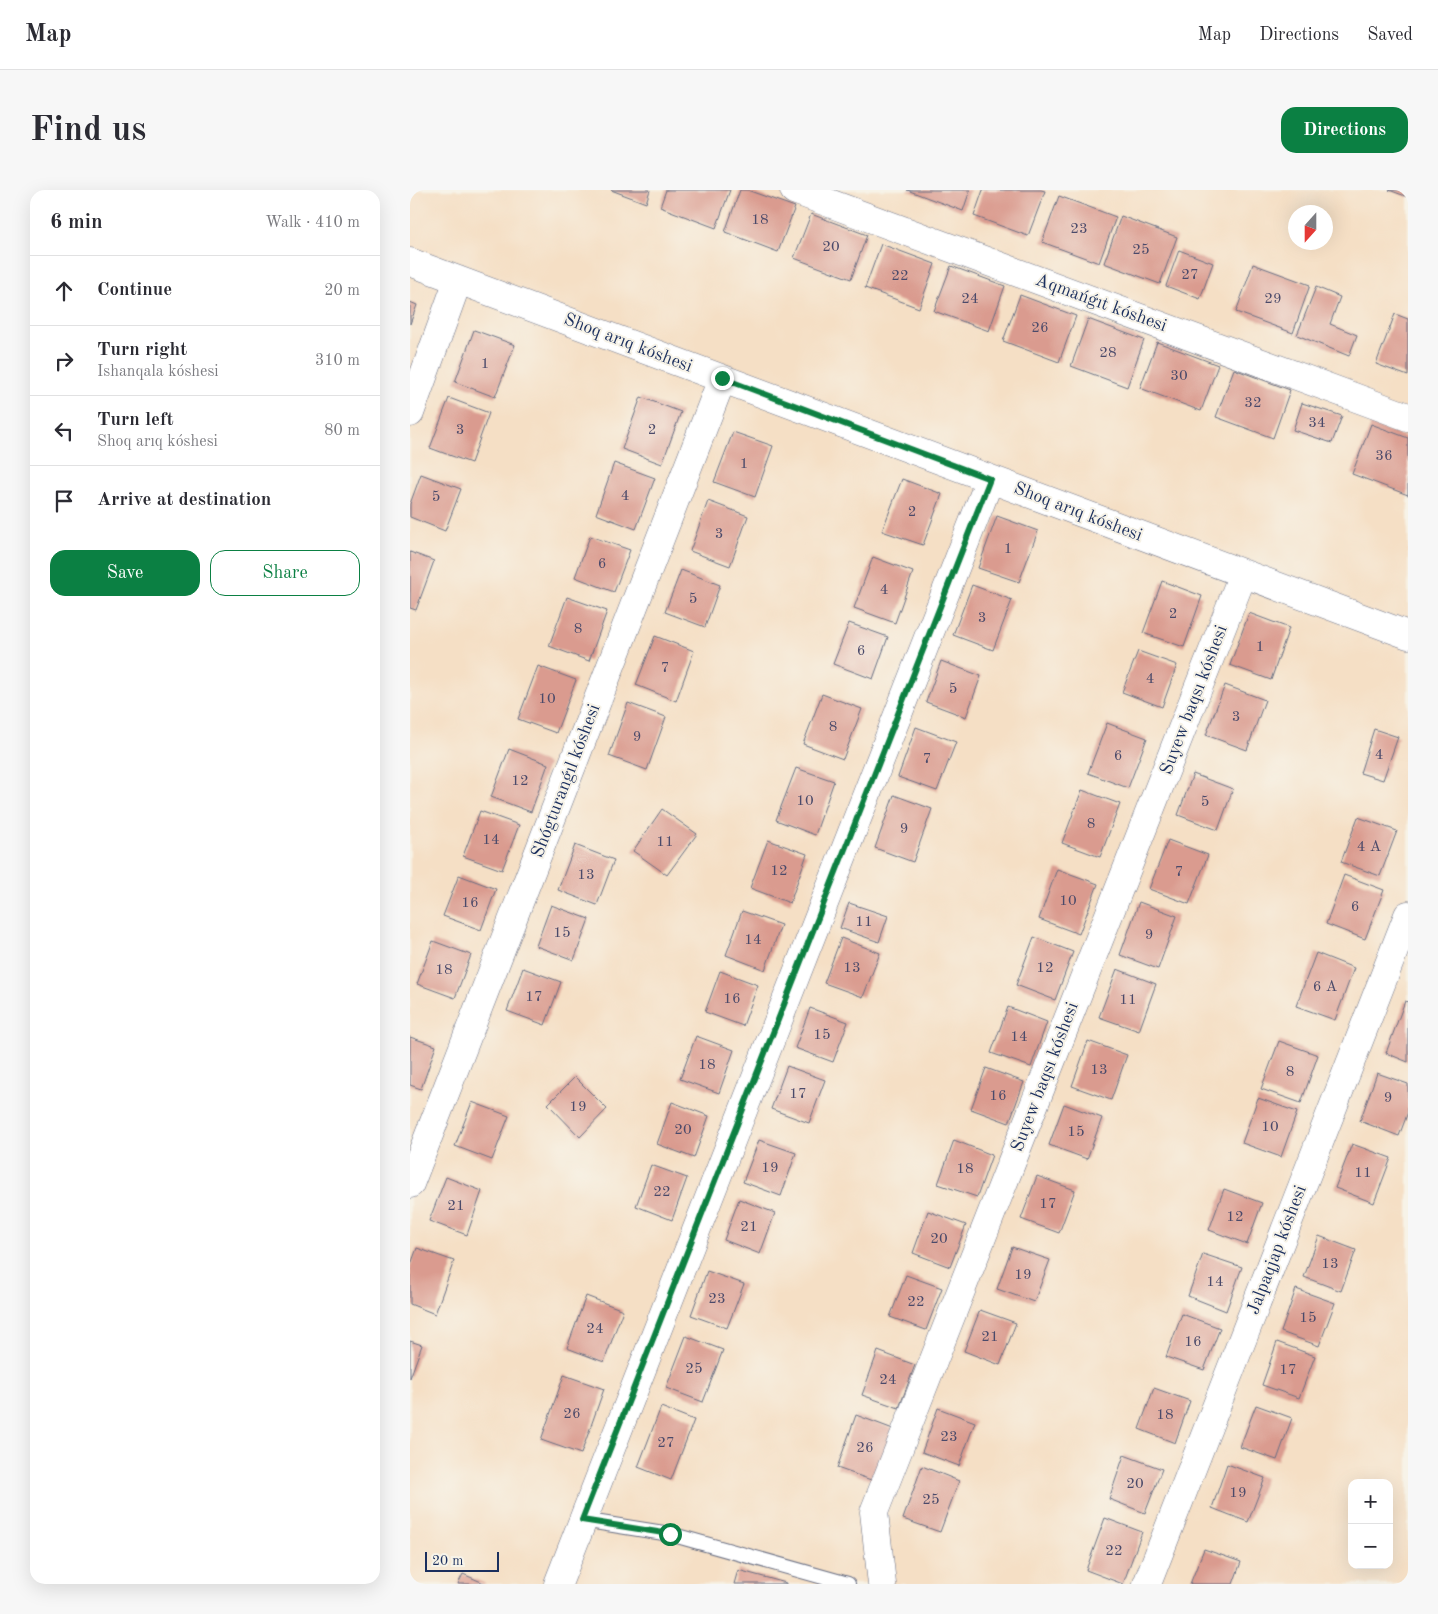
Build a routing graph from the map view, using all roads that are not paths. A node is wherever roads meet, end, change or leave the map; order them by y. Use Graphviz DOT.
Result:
graph roads {
  1 [pos="794,190"];
  2 [pos="410,262"];
  3 [pos="458,280"];
  4 [pos="722,378"];
  5 [pos="410,413"];
  6 [pos="1408,417"];
  7 [pos="990,479"];
  8 [pos="1243,574"];
  9 [pos="1408,635"];
  10 [pos="1408,915"];
  11 [pos="410,1184"];
  12 [pos="582,1520"];
  13 [pos="558,1584"];
  14 [pos="848,1584"];
  15 [pos="882,1584"];
  16 [pos="1147,1584"];
  1 -- 6 [label="street, Aqmańǵıt kóshesi"];
  2 -- 3 [label="street, Shoq arıq kóshesi"];
  3 -- 4 [label="street, Shoq arıq kóshesi"];
  3 -- 5 [label="street"];
  4 -- 7 [label="street, Shoq arıq kóshesi"];
  4 -- 11 [label="street, Shógturanǵıl kóshesi"];
  7 -- 8 [label="street, Shoq arıq kóshesi"];
  7 -- 12 [label="street"];
  8 -- 9 [label="street, Shoq arıq kóshesi"];
  8 -- 15 [label="street, Suyew baqsı kóshesi"];
  10 -- 16 [label="street, Jalpaqjap kóshesi"];
  12 -- 13 [label="street"];
  12 -- 14 [label="lane"];
}
